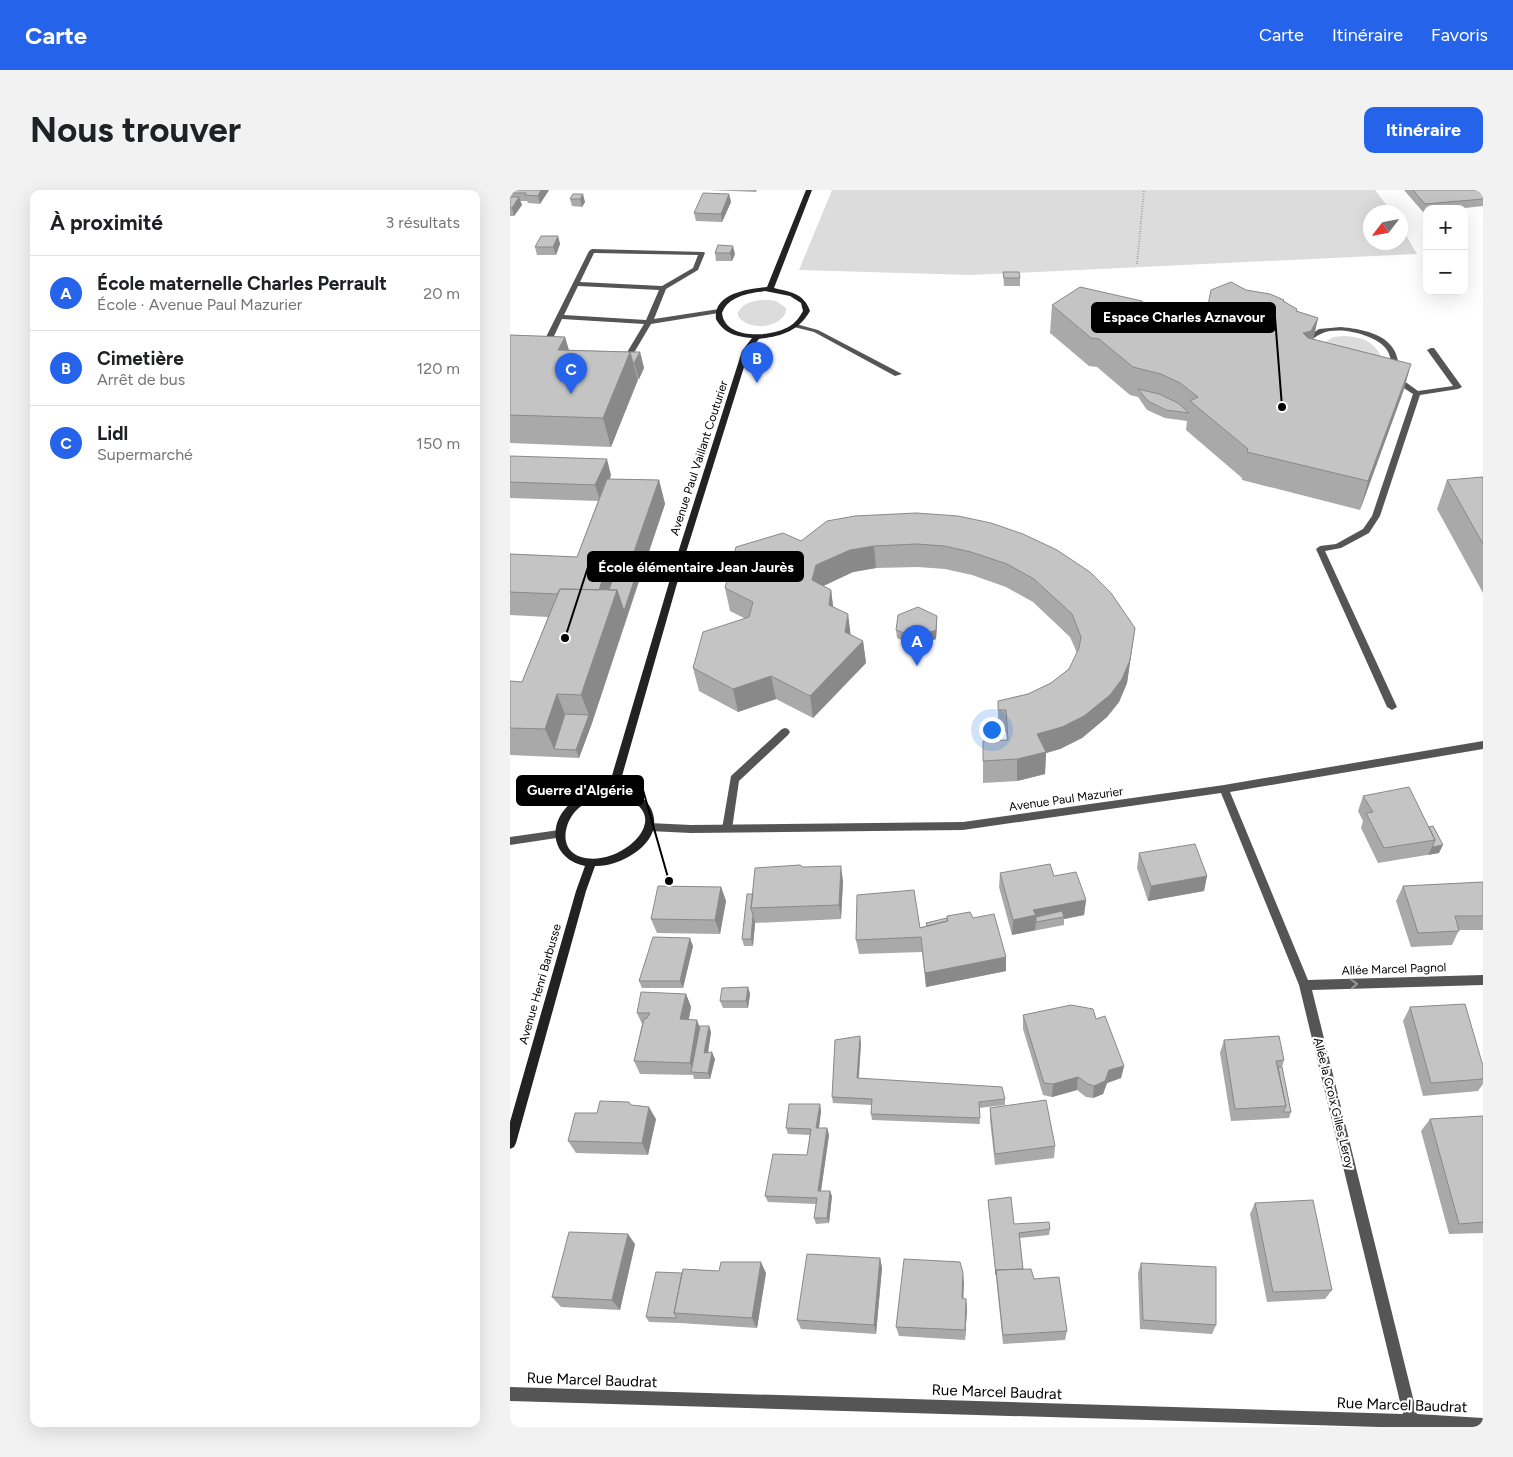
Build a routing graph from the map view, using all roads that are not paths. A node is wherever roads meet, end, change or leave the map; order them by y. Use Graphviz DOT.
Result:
graph roads {
  1 [pos="809,190"];
  2 [pos="576,284"];
  3 [pos="662,288"];
  4 [pos="770,289"];
  5 [pos="719,311"];
  6 [pos="559,317"];
  7 [pos="649,322"];
  8 [pos="796,326"];
  9 [pos="757,337"];
  10 [pos="1302,343"];
  11 [pos="1432,350"];
  12 [pos="898,374"];
  13 [pos="1417,394"];
  14 [pos="1392,707"];
  15 [pos="786,732"];
  16 [pos="1483,745"];
  17 [pos="1224,789"];
  18 [pos="612,792"];
  19 [pos="649,827"];
  20 [pos="727,829"];
  21 [pos="559,834"];
  22 [pos="510,841"];
  23 [pos="591,863"];
  24 [pos="1483,980"];
  25 [pos="1305,985"];
  26 [pos="510,1143"];
  27 [pos="510,1394"];
  28 [pos="1412,1424"];
  29 [pos="1483,1425"];
  1 -- 4 [label="street"];
  2 -- 3 [label="street"];
  2 -- 3 [label="street"];
  2 -- 6 [label="street"];
  3 -- 7 [label="street"];
  4 -- 5 [label="street"];
  4 -- 8 [label="street"];
  5 -- 7 [label="street"];
  5 -- 9 [label="street"];
  6 -- 7 [label="street"];
  6 -- 7 [label="street"];
  8 -- 9 [label="street"];
  8 -- 12 [label="street"];
  9 -- 18 [label="street, Avenue Paul Vaillant Couturier"];
  10 -- 13 [label="street"];
  11 -- 13 [label="street"];
  13 -- 14 [label="street"];
  15 -- 20 [label="street"];
  16 -- 17 [label="street, Avenue Paul Mazurier"];
  17 -- 20 [label="street, Avenue Paul Mazurier"];
  17 -- 25 [label="street, Allée la Croix Gilles Leroy"];
  18 -- 19 [label="street"];
  18 -- 21 [label="street"];
  19 -- 20 [label="street, Avenue Paul Mazurier"];
  19 -- 23 [label="street"];
  21 -- 22 [label="street"];
  21 -- 23 [label="street"];
  23 -- 26 [label="street, Avenue Henri Barbusse"];
  25 -- 24 [label="street, Allée Marcel Pagnol, one-way"];
  25 -- 28 [label="street, Allée la Croix Gilles Leroy"];
  27 -- 28 [label="street, Rue Marcel Baudrat"];
  28 -- 29 [label="street, Rue Marcel Baudrat"];
}
